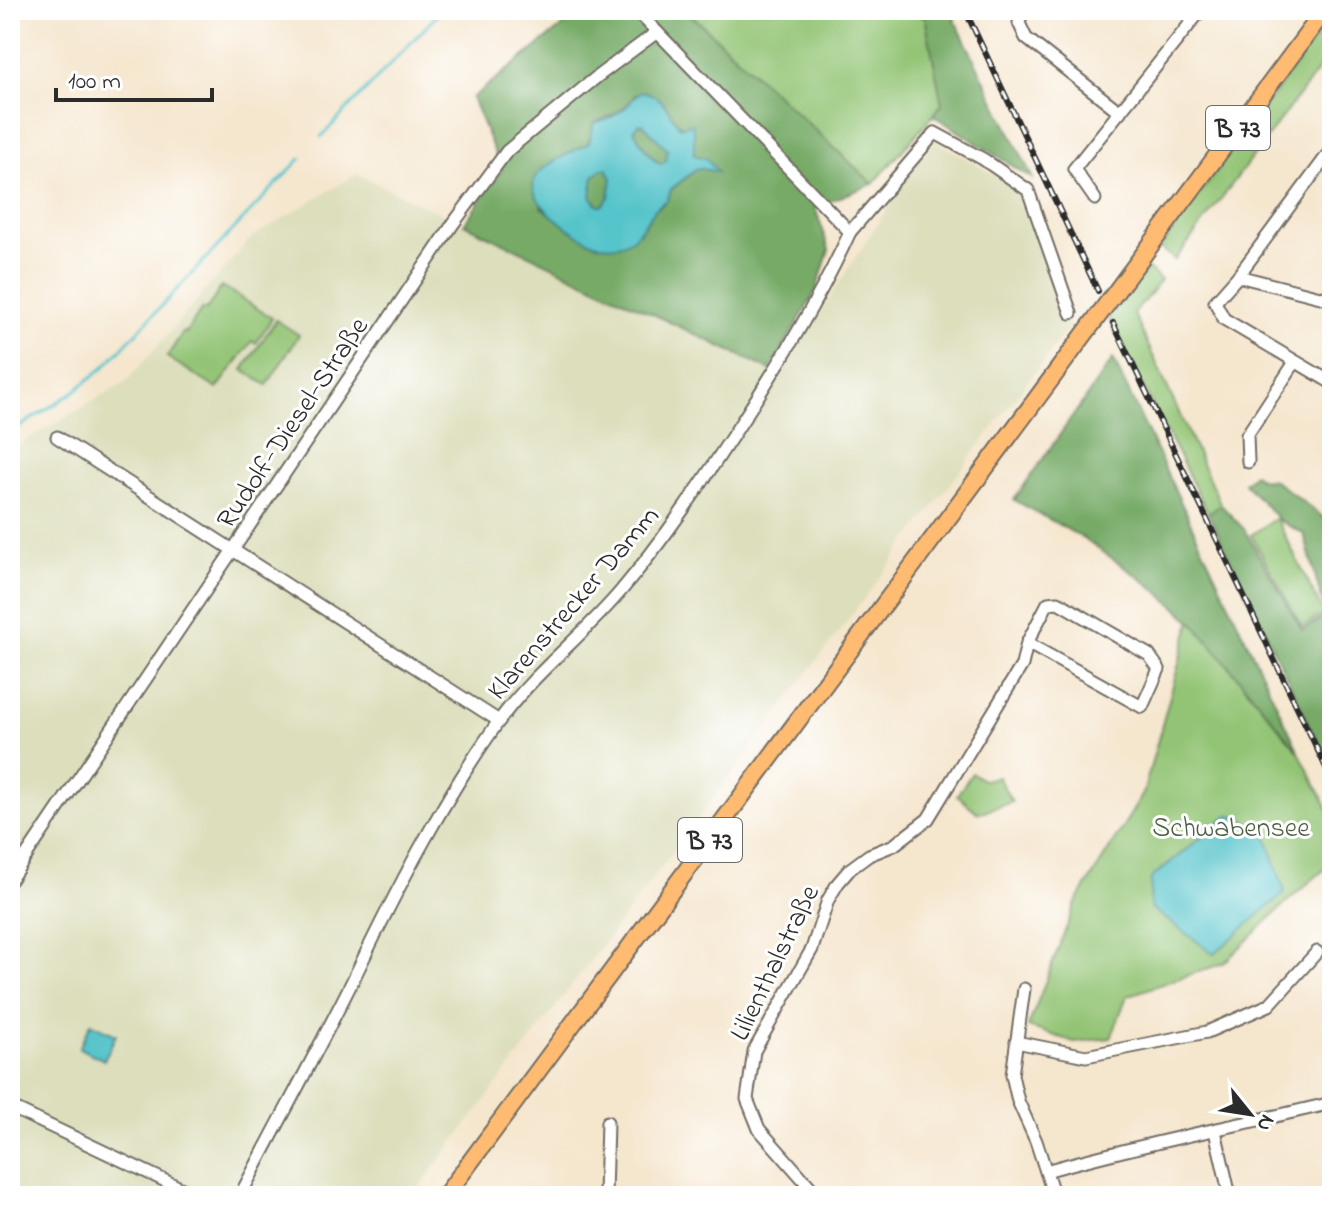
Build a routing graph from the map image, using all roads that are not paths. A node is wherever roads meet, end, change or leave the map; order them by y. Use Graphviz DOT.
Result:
graph roads {
  1 [pos="636,10"];
  2 [pos="1023,10"];
  3 [pos="1201,10"];
  4 [pos="1325,10"];
  5 [pos="657,32"];
  6 [pos="1120,112"];
  7 [pos="1332,149"];
  8 [pos="1318,169"];
  9 [pos="1332,172"];
  10 [pos="1095,199"];
  11 [pos="850,232"];
  12 [pos="1238,276"];
  13 [pos="1332,300"];
  14 [pos="1071,313"];
  15 [pos="1295,362"];
  16 [pos="1332,383"];
  17 [pos="57,437"];
  18 [pos="1248,462"];
  19 [pos="234,550"];
  20 [pos="1027,643"];
  21 [pos="499,721"];
  22 [pos="10,880"];
  23 [pos="1317,952"];
  24 [pos="1024,989"];
  25 [pos="1016,1042"];
  26 [pos="1332,1103"];
  27 [pos="10,1107"];
  28 [pos="607,1122"];
  29 [pos="1215,1131"];
  30 [pos="1046,1171"];
  31 [pos="197,1196"];
  32 [pos="240,1196"];
  33 [pos="445,1196"];
  34 [pos="605,1196"];
  35 [pos="818,1196"];
  36 [pos="1054,1196"];
  37 [pos="1230,1196"];
  1 -- 5 [label="street"];
  2 -- 6 [label="street"];
  3 -- 6 [label="street"];
  4 -- 33 [label="main road, B 73"];
  5 -- 11 [label="street"];
  5 -- 19 [label="street, Rudolf-Diesel-Straße"];
  6 -- 10 [label="street"];
  7 -- 8 [label="street"];
  8 -- 9 [label="street"];
  8 -- 12 [label="street"];
  11 -- 14 [label="street, Klarenstrecker Damm"];
  11 -- 21 [label="street, Klarenstrecker Damm"];
  12 -- 13 [label="street"];
  12 -- 15 [label="street"];
  15 -- 16 [label="street"];
  15 -- 18 [label="street"];
  17 -- 19 [label="street"];
  19 -- 21 [label="street"];
  19 -- 22 [label="street, Rudolf-Diesel-Straße"];
  20 -- 20 [label="street, Lilienthalstraße"];
  20 -- 35 [label="street, Lilienthalstraße"];
  21 -- 32 [label="street, Klarenstrecker Damm"];
  23 -- 25 [label="street"];
  24 -- 25 [label="street"];
  25 -- 30 [label="street"];
  26 -- 29 [label="street"];
  27 -- 31 [label="street"];
  28 -- 34 [label="street"];
  29 -- 30 [label="street"];
  29 -- 37 [label="street"];
  30 -- 36 [label="street"];
}
